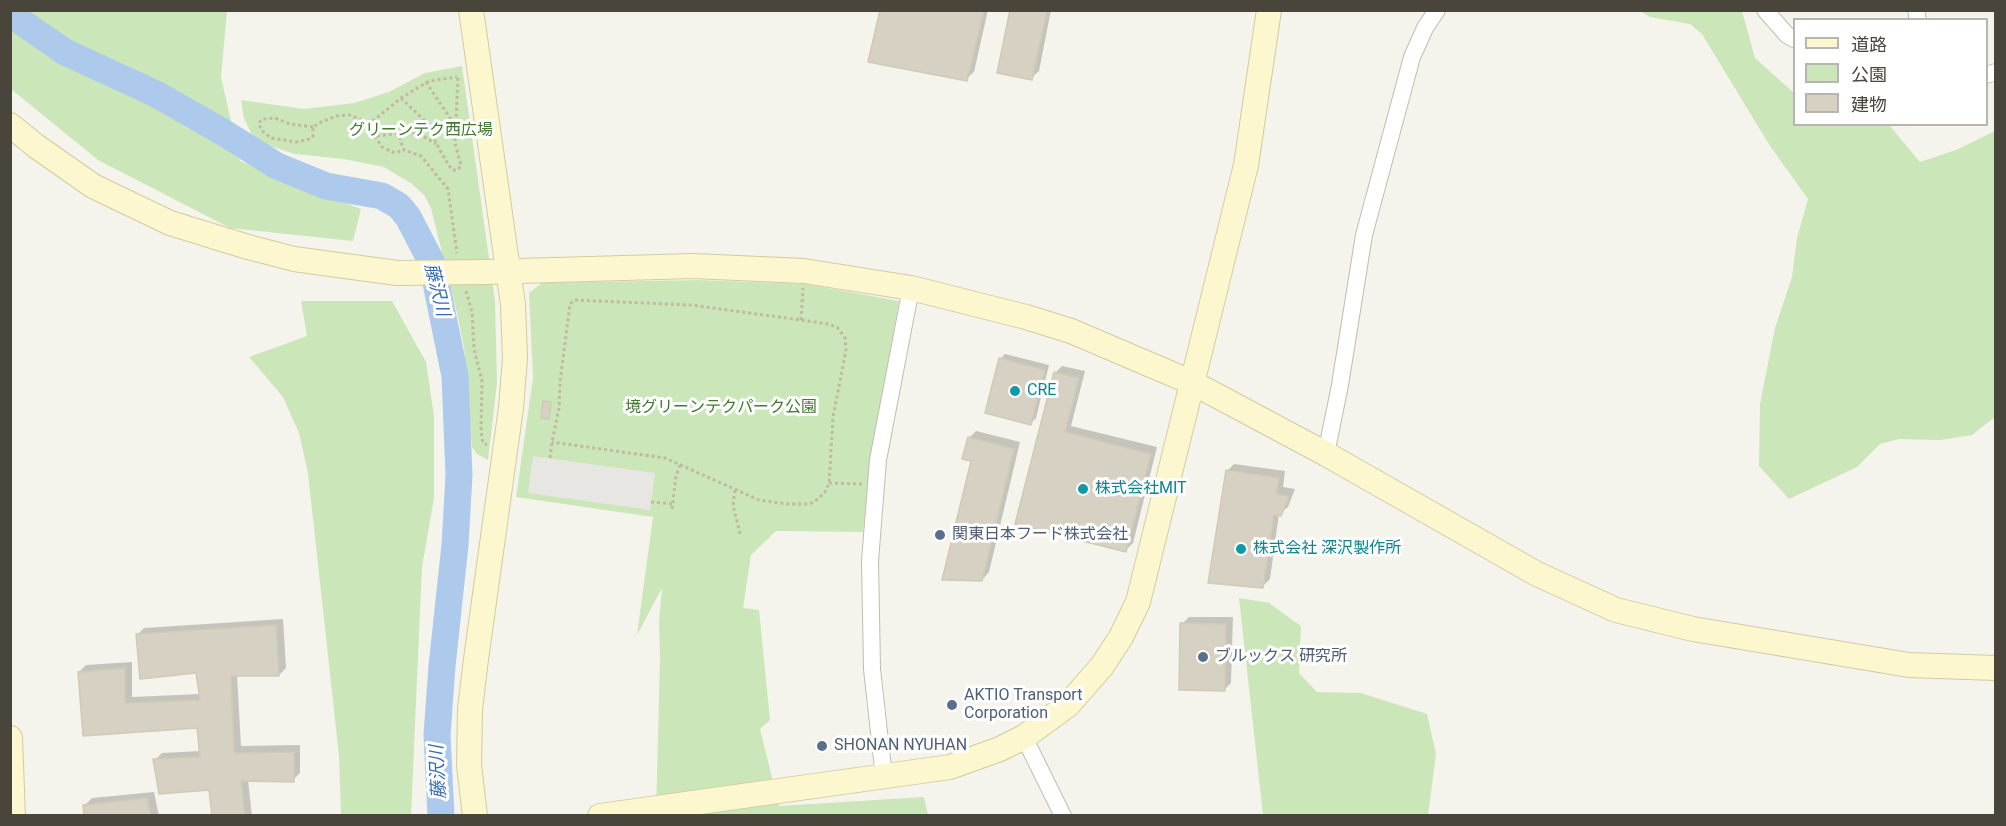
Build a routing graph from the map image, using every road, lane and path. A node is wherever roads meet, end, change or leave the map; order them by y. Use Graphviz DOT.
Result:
graph roads {
  1 [pos="471,10"];
  2 [pos="1269,10"];
  3 [pos="1437,10"];
  4 [pos="1765,10"];
  5 [pos="1793,38"];
  6 [pos="426,82"];
  7 [pos="400,98"];
  8 [pos="10,125"];
  9 [pos="368,125"];
  10 [pos="455,125"];
  11 [pos="313,127"];
  12 [pos="376,136"];
  13 [pos="437,145"];
  14 [pos="404,150"];
  15 [pos="496,272"];
  16 [pos="804,272"];
  17 [pos="911,288"];
  18 [pos="801,320"];
  19 [pos="1193,383"];
  20 [pos="552,442"];
  21 [pos="1326,454"];
  22 [pos="550,458"];
  23 [pos="680,465"];
  24 [pos="829,483"];
  25 [pos="876,484"];
  26 [pos="735,490"];
  27 [pos="651,502"];
  28 [pos="673,504"];
  29 [pos="672,509"];
  30 [pos="740,534"];
  31 [pos="1995,668"];
  32 [pos="1024,737"];
  33 [pos="10,738"];
  34 [pos="884,777"];
  35 [pos="13,816"];
  36 [pos="475,816"];
  37 [pos="600,816"];
  38 [pos="1063,816"];
  1 -- 15 [label="street"];
  2 -- 19 [label="street"];
  3 -- 21 [label="street"];
  4 -- 5 [label="street"];
  6 -- 7 [label="path"];
  6 -- 10 [label="path"];
  6 -- 10 [label="path"];
  7 -- 9 [label="path"];
  7 -- 13 [label="path"];
  8 -- 15 [label="street, bridge"];
  9 -- 11 [label="path"];
  9 -- 12 [label="path"];
  10 -- 13 [label="path"];
  11 -- 11 [label="path"];
  12 -- 13 [label="path"];
  12 -- 14 [label="path"];
  15 -- 16 [label="street"];
  15 -- 36 [label="street"];
  16 -- 17 [label="street"];
  16 -- 18 [label="path"];
  17 -- 19 [label="street"];
  17 -- 25 [label="street"];
  18 -- 20 [label="path"];
  18 -- 24 [label="path"];
  19 -- 21 [label="street"];
  19 -- 32 [label="street"];
  20 -- 22 [label="path"];
  20 -- 23 [label="path"];
  21 -- 31 [label="street"];
  23 -- 26 [label="path"];
  23 -- 28 [label="path"];
  24 -- 25 [label="path"];
  24 -- 26 [label="path"];
  25 -- 34 [label="street"];
  26 -- 30 [label="path"];
  27 -- 28 [label="path"];
  28 -- 29 [label="path"];
  32 -- 34 [label="street"];
  32 -- 38 [label="street"];
  33 -- 35 [label="street"];
  34 -- 37 [label="street"];
}
